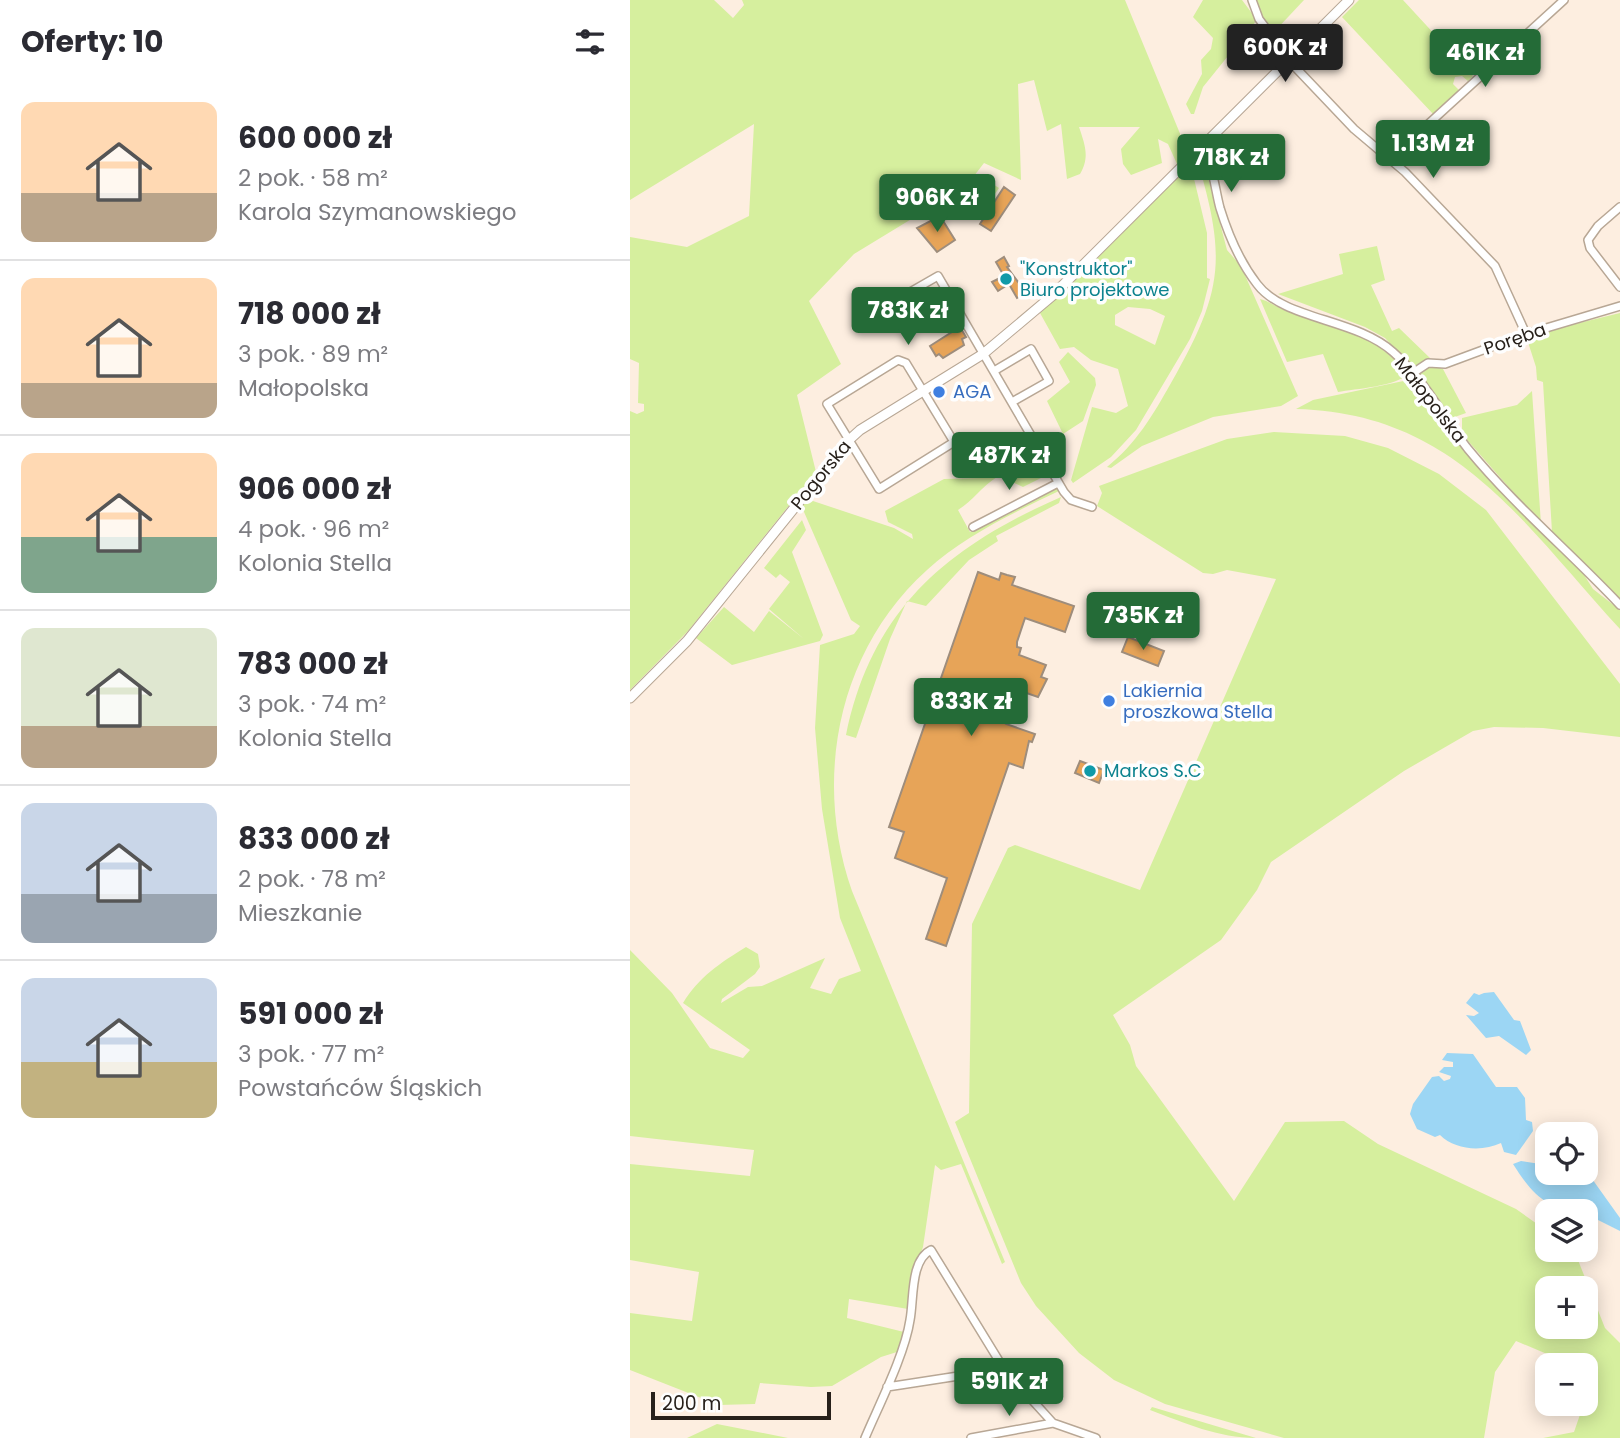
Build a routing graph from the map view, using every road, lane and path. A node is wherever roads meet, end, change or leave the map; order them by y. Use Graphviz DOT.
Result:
graph roads {
  1 [pos="1252,0"];
  2 [pos="1349,0"];
  3 [pos="1564,0"];
  4 [pos="1290,58"];
  5 [pos="1201,147"];
  6 [pos="1390,159"];
  7 [pos="1620,208"];
  8 [pos="1620,287"];
  9 [pos="891,303"];
  10 [pos="1620,306"];
  11 [pos="1525,334"];
  12 [pos="983,354"];
  13 [pos="994,372"];
  14 [pos="1413,373"];
  15 [pos="923,391"];
  16 [pos="1012,402"];
  17 [pos="849,440"];
  18 [pos="1058,483"];
  19 [pos="1092,507"];
  20 [pos="973,527"];
  21 [pos="1620,606"];
  22 [pos="630,698"];
  23 [pos="1004,1369"];
  24 [pos="887,1387"];
  25 [pos="1053,1423"];
  26 [pos="865,1438"];
  27 [pos="971,1438"];
  28 [pos="1096,1438"];
  1 -- 4 [label="street"];
  2 -- 4 [label="street, Pogorska"];
  3 -- 6 [label="street"];
  4 -- 5 [label="street, Pogorska"];
  4 -- 6 [label="street"];
  5 -- 12 [label="street, Pogorska"];
  5 -- 14 [label="street, Małopolska"];
  6 -- 11 [label="street"];
  7 -- 8 [label="street"];
  9 -- 12 [label="street"];
  10 -- 11 [label="street, Poręba"];
  11 -- 14 [label="street, Poręba"];
  12 -- 13 [label="street"];
  12 -- 15 [label="street, Pogorska"];
  13 -- 16 [label="street"];
  13 -- 16 [label="street"];
  14 -- 21 [label="street, Małopolska"];
  15 -- 17 [label="street, Pogorska"];
  15 -- 17 [label="street"];
  15 -- 17 [label="street"];
  16 -- 18 [label="street"];
  17 -- 22 [label="street, Pogorska"];
  18 -- 19 [label="street"];
  18 -- 20 [label="street"];
  23 -- 24 [label="street"];
  23 -- 24 [label="street"];
  23 -- 25 [label="street"];
  24 -- 26 [label="street"];
  25 -- 27 [label="street"];
  25 -- 28 [label="street"];
}
